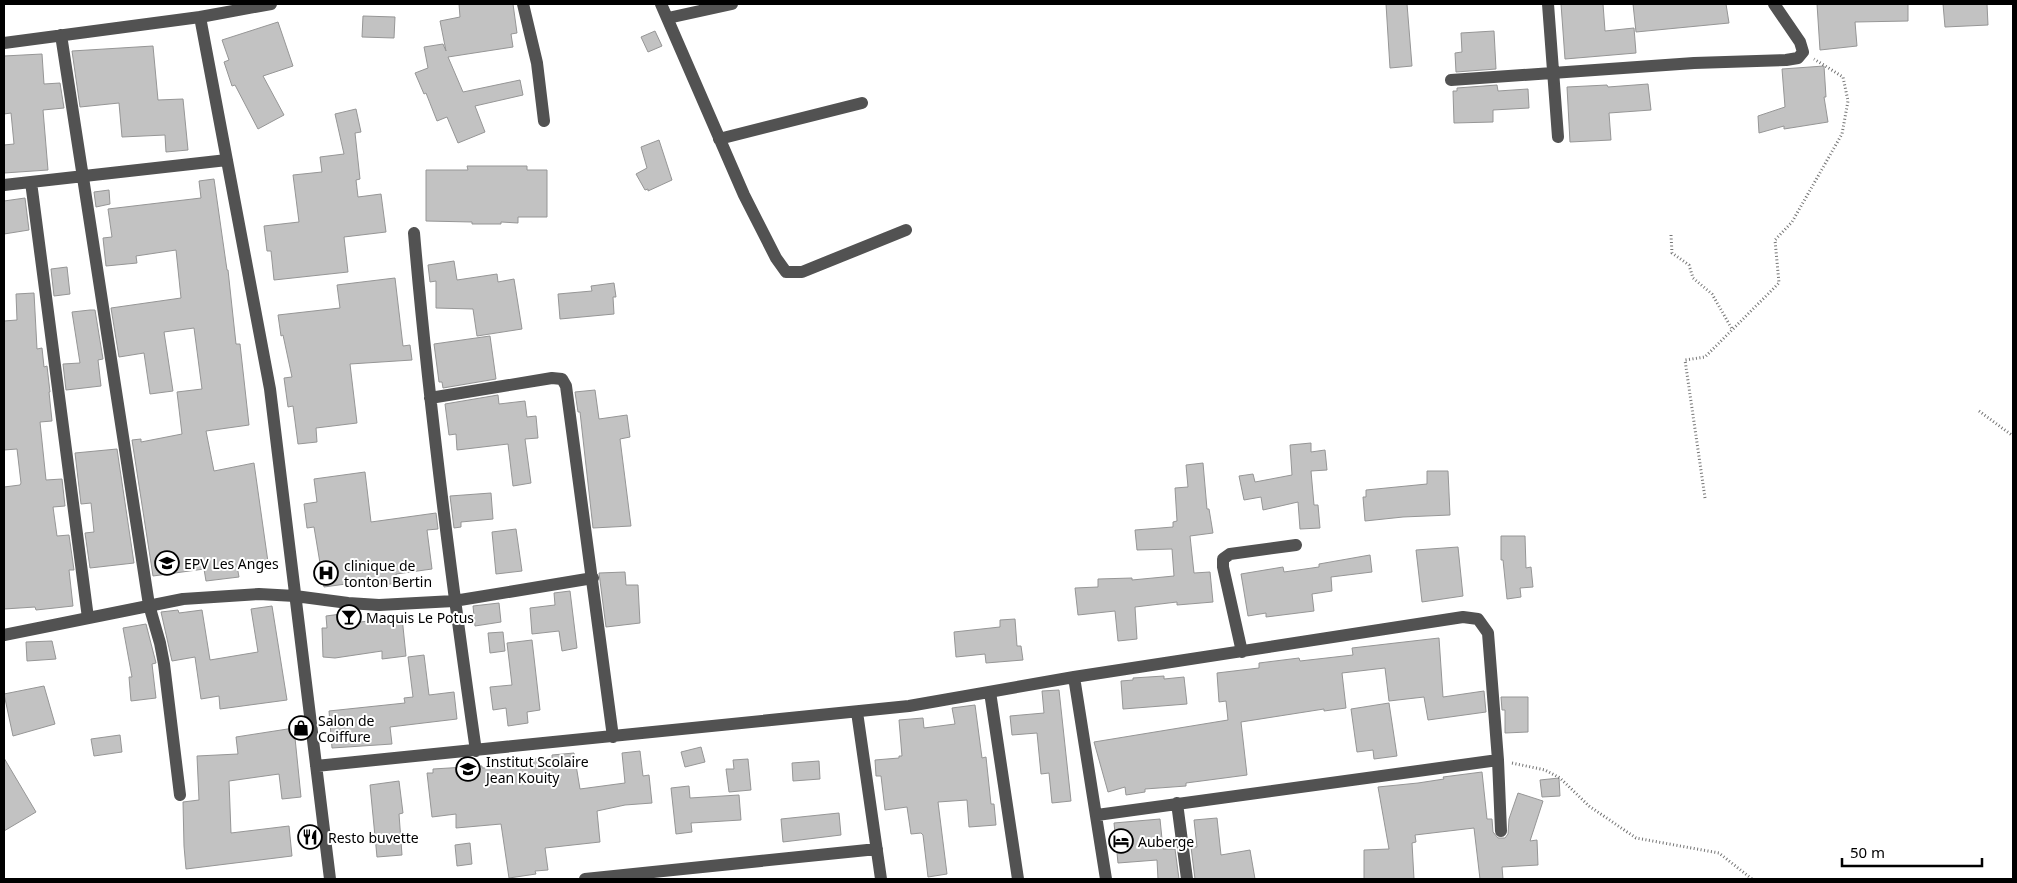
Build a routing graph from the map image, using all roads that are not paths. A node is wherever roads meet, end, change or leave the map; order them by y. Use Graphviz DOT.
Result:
graph roads {
  1 [pos="272,4"];
  2 [pos="523,4"];
  3 [pos="661,4"];
  4 [pos="732,4"];
  5 [pos="1548,4"];
  6 [pos="1774,4"];
  7 [pos="200,16"];
  8 [pos="668,18"];
  9 [pos="61,35"];
  10 [pos="4,43"];
  11 [pos="1554,74"];
  12 [pos="1451,80"];
  13 [pos="862,103"];
  14 [pos="544,120"];
  15 [pos="1558,137"];
  16 [pos="719,139"];
  17 [pos="227,160"];
  18 [pos="82,178"];
  19 [pos="31,182"];
  20 [pos="4,185"];
  21 [pos="906,230"];
  22 [pos="414,233"];
  23 [pos="430,398"];
  24 [pos="1296,545"];
  25 [pos="593,578"];
  26 [pos="295,596"];
  27 [pos="454,601"];
  28 [pos="148,605"];
  29 [pos="88,618"];
  30 [pos="4,636"];
  31 [pos="1242,652"];
  32 [pos="1074,677"];
  33 [pos="990,692"];
  34 [pos="857,712"];
  35 [pos="613,737"];
  36 [pos="476,750"];
  37 [pos="1498,760"];
  38 [pos="316,766"];
  39 [pos="180,795"];
  40 [pos="1177,803"];
  41 [pos="1097,815"];
  42 [pos="1501,831"];
  43 [pos="877,850"];
  44 [pos="330,879"];
  45 [pos="591,879"];
  46 [pos="881,879"];
  47 [pos="1018,879"];
  48 [pos="1106,879"];
  49 [pos="1187,879"];
  1 -- 7 [label="street"];
  2 -- 14 [label="street"];
  3 -- 8 [label="street"];
  4 -- 8 [label="street"];
  5 -- 11 [label="street"];
  6 -- 11 [label="street"];
  7 -- 9 [label="street"];
  7 -- 17 [label="street"];
  8 -- 16 [label="street"];
  9 -- 10 [label="street"];
  9 -- 18 [label="street"];
  11 -- 12 [label="street"];
  11 -- 15 [label="street"];
  13 -- 16 [label="street"];
  16 -- 21 [label="street"];
  17 -- 18 [label="street"];
  17 -- 26 [label="street"];
  18 -- 19 [label="street"];
  18 -- 28 [label="street"];
  19 -- 20 [label="street"];
  19 -- 29 [label="street"];
  22 -- 23 [label="street"];
  23 -- 25 [label="street"];
  23 -- 27 [label="street"];
  24 -- 31 [label="street"];
  25 -- 27 [label="street"];
  25 -- 35 [label="street"];
  26 -- 27 [label="street"];
  26 -- 28 [label="street"];
  26 -- 38 [label="street"];
  27 -- 36 [label="street"];
  28 -- 29 [label="street"];
  28 -- 39 [label="street"];
  29 -- 30 [label="street"];
  31 -- 32 [label="street"];
  31 -- 37 [label="street"];
  32 -- 33 [label="street"];
  32 -- 41 [label="street"];
  33 -- 34 [label="street"];
  33 -- 47 [label="street"];
  34 -- 35 [label="street"];
  34 -- 43 [label="street"];
  35 -- 36 [label="street"];
  36 -- 38 [label="street"];
  37 -- 40 [label="street"];
  37 -- 42 [label="street"];
  38 -- 44 [label="street"];
  40 -- 41 [label="street"];
  40 -- 49 [label="street"];
  41 -- 48 [label="street"];
  43 -- 45 [label="street"];
  43 -- 46 [label="street"];
}
